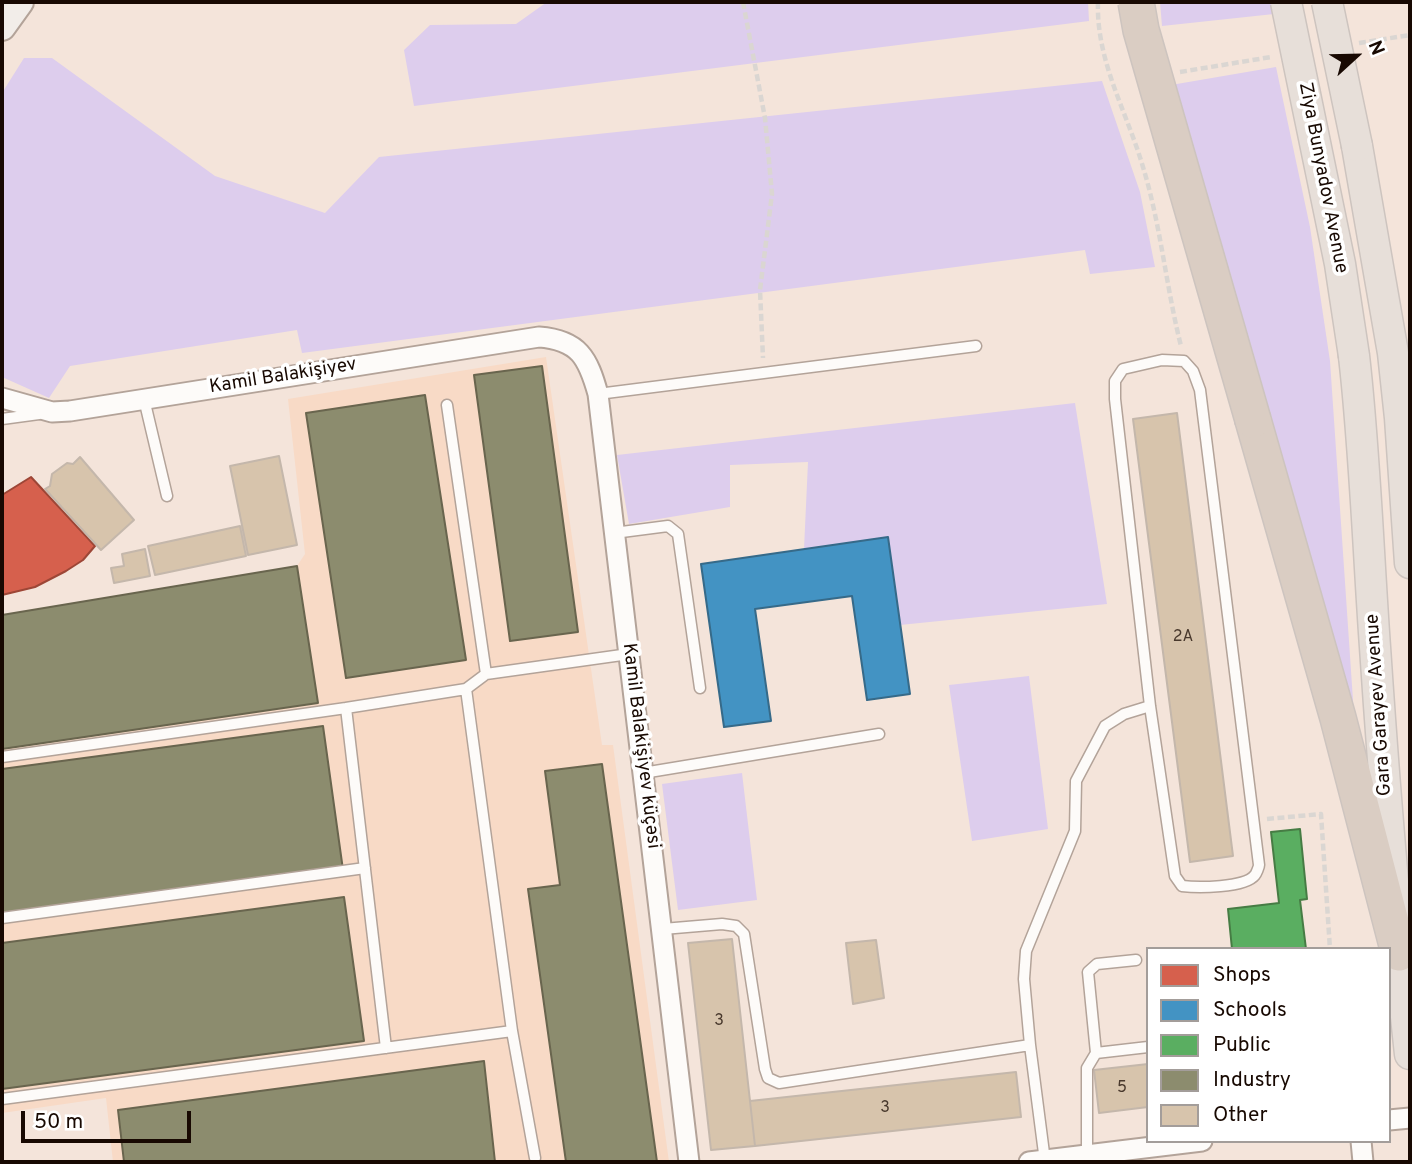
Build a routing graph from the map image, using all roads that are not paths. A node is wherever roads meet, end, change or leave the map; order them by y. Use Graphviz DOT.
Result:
graph roads {
  1 [pos="20,2"];
  2 [pos="1136,2"];
  3 [pos="1286,2"];
  4 [pos="1327,2"];
  5 [pos="1340,2"];
  6 [pos="2,27"];
  7 [pos="1357,146"];
  8 [pos="565,341"];
  9 [pos="976,346"];
  10 [pos="1354,356"];
  11 [pos="598,394"];
  12 [pos="2,398"];
  13 [pos="144,398"];
  14 [pos="447,405"];
  15 [pos="52,412"];
  16 [pos="2,419"];
  17 [pos="167,496"];
  18 [pos="613,533"];
  19 [pos="1410,564"];
  20 [pos="629,654"];
  21 [pos="486,674"];
  22 [pos="700,688"];
  23 [pos="466,690"];
  24 [pos="1150,706"];
  25 [pos="346,708"];
  26 [pos="879,734"];
  27 [pos="2,757"];
  28 [pos="643,773"];
  29 [pos="365,868"];
  30 [pos="2,918"];
  31 [pos="663,929"];
  32 [pos="1399,953"];
  33 [pos="1136,960"];
  34 [pos="512,1031"];
  35 [pos="1030,1045"];
  36 [pos="1146,1047"];
  37 [pos="386,1048"];
  38 [pos="1096,1053"];
  39 [pos="1410,1054"];
  40 [pos="2,1099"];
  41 [pos="1410,1118"];
  42 [pos="1391,1120"];
  43 [pos="1188,1143"];
  44 [pos="1360,1143"];
  45 [pos="535,1158"];
  46 [pos="1087,1158"];
  47 [pos="1037,1161"];
  48 [pos="689,1162"];
  49 [pos="1363,1162"];
  1 -- 6 [label="main road"];
  2 -- 32 [label="highway, bridge"];
  3 -- 10 [label="main road, Ziya Bunyadov Avenue, bridge"];
  4 -- 7 [label="main road, Ziya Bunyadov Avenue, bridge"];
  5 -- 7 [label="main road, bridge"];
  7 -- 19 [label="main road, Ziya Bunyadov Avenue"];
  8 -- 11 [label="street, Kamil Balakişiyev küçəsi"];
  8 -- 13 [label="street, Kamil Balakişiyev"];
  9 -- 11 [label="lane"];
  10 -- 32 [label="main road, Gara Garayev Avenue"];
  11 -- 18 [label="street, Kamil Balakişiyev küçəsi"];
  12 -- 15 [label="street, Kamil Balakişiyev"];
  13 -- 15 [label="street, Kamil Balakişiyev"];
  13 -- 17 [label="lane"];
  14 -- 21 [label="lane"];
  15 -- 16 [label="lane"];
  18 -- 20 [label="street, Kamil Balakişiyev küçəsi"];
  18 -- 22 [label="lane"];
  20 -- 21 [label="lane"];
  20 -- 28 [label="street, Kamil Balakişiyev küçəsi"];
  21 -- 23 [label="lane"];
  23 -- 25 [label="lane"];
  23 -- 34 [label="lane"];
  24 -- 24 [label="lane"];
  24 -- 35 [label="lane"];
  25 -- 27 [label="lane"];
  25 -- 29 [label="lane"];
  26 -- 28 [label="lane"];
  28 -- 31 [label="street, Kamil Balakişiyev küçəsi"];
  29 -- 30 [label="lane"];
  29 -- 37 [label="lane"];
  31 -- 35 [label="lane"];
  31 -- 48 [label="street, Kamil Balakişiyev küçəsi"];
  32 -- 39 [label="main road, Gara Garayev Avenue"];
  33 -- 38 [label="lane"];
  34 -- 37 [label="lane"];
  34 -- 45 [label="lane"];
  35 -- 47 [label="lane"];
  36 -- 38 [label="lane"];
  37 -- 40 [label="lane"];
  38 -- 46 [label="lane"];
  41 -- 42 [label="street"];
  43 -- 46 [label="street"];
  44 -- 49 [label="street"];
  46 -- 47 [label="street"];
}
